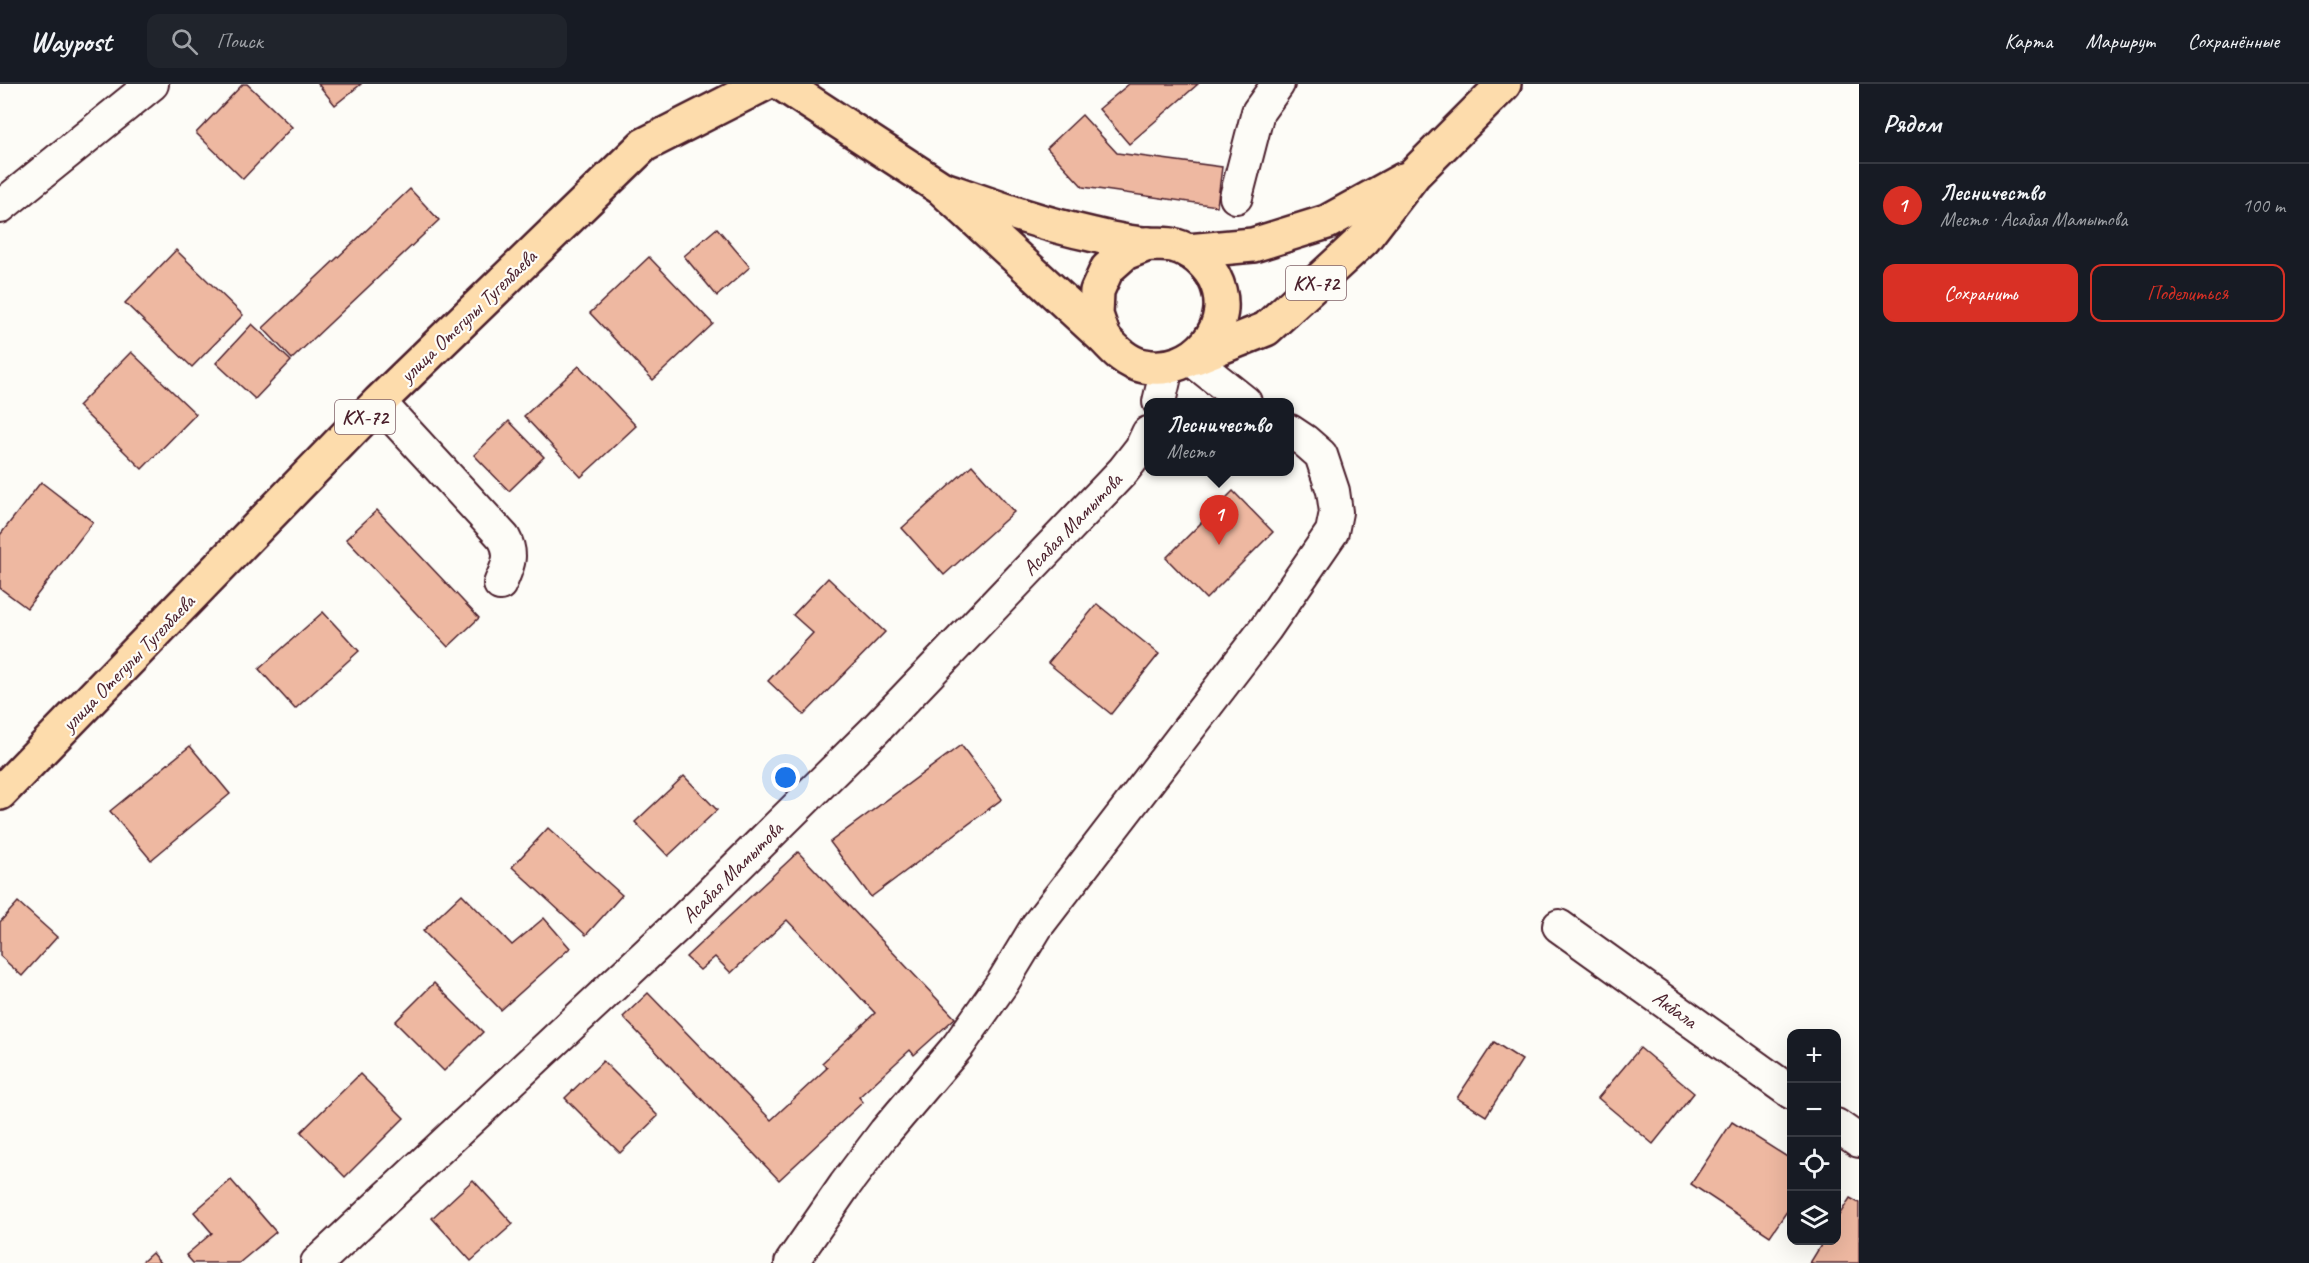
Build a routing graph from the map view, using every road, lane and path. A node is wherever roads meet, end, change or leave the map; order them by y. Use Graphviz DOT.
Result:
graph roads {
  1 [pos="152,84"];
  2 [pos="764,84"];
  3 [pos="782,84"];
  4 [pos="1278,84"];
  5 [pos="1504,84"];
  6 [pos="1415,173"];
  7 [pos="941,188"];
  8 [pos="1236,197"];
  9 [pos="0,207"];
  10 [pos="1148,244"];
  11 [pos="1188,251"];
  12 [pos="1104,338"];
  13 [pos="1179,364"];
  14 [pos="1161,398"];
  15 [pos="1238,398"];
  16 [pos="379,402"];
  17 [pos="1294,434"];
  18 [pos="1144,442"];
  19 [pos="500,584"];
  20 [pos="0,793"];
  21 [pos="1559,926"];
  22 [pos="1787,1090"];
  23 [pos="1841,1128"];
  24 [pos="1859,1141"];
  25 [pos="317,1263"];
  26 [pos="792,1263"];
  1 -- 9 [label="street"];
  2 -- 16 [label="main road, улица Отегулы Тугелбаева / КХ-72"];
  3 -- 7 [label="main road, КХ-72"];
  4 -- 8 [label="street"];
  5 -- 6 [label="main road, КХ-72"];
  6 -- 11 [label="main road, КХ-72"];
  6 -- 13 [label="main road, КХ-72"];
  7 -- 10 [label="main road, КХ-72"];
  7 -- 12 [label="main road, КХ-72"];
  10 -- 11 [label="main road, КХ-72"];
  10 -- 12 [label="main road"];
  11 -- 13 [label="main road"];
  12 -- 13 [label="main road, КХ-72"];
  13 -- 14 [label="street"];
  13 -- 15 [label="street"];
  16 -- 19 [label="street"];
  16 -- 20 [label="main road, улица Отегулы Тугелбаева / КХ-72"];
  17 -- 26 [label="street"];
  18 -- 25 [label="street, Асабая Мамытова"];
  21 -- 22 [label="street, Акбала"];
  23 -- 24 [label="street"];
}
